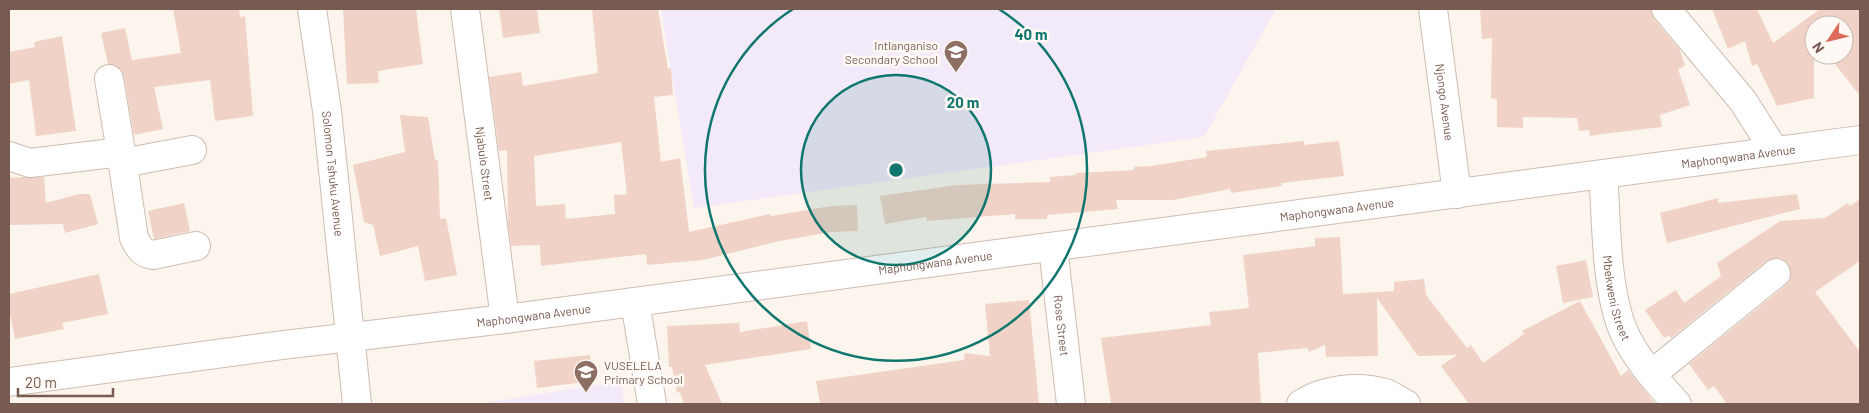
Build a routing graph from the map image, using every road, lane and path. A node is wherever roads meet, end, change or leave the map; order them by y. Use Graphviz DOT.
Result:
graph roads {
  1 [pos="312,9"];
  2 [pos="465,9"];
  3 [pos="1433,9"];
  4 [pos="1666,9"];
  5 [pos="109,79"];
  6 [pos="1860,140"];
  7 [pos="192,150"];
  8 [pos="1774,150"];
  9 [pos="9,156"];
  10 [pos="122,157"];
  11 [pos="1604,174"];
  12 [pos="1457,194"];
  13 [pos="196,246"];
  14 [pos="1053,247"];
  15 [pos="1776,273"];
  16 [pos="635,302"];
  17 [pos="505,319"];
  18 [pos="351,338"];
  19 [pos="1652,374"];
  20 [pos="9,382"];
  21 [pos="356,404"];
  22 [pos="652,404"];
  23 [pos="1071,404"];
  24 [pos="1301,404"];
  25 [pos="1406,404"];
  26 [pos="1677,404"];
  1 -- 18 [label="street, Solomon Tshuku Avenue"];
  2 -- 17 [label="street, Njabulo Street"];
  3 -- 12 [label="street, Njongo Avenue"];
  4 -- 8 [label="street"];
  5 -- 10 [label="street"];
  6 -- 8 [label="street, Maphongwana Avenue"];
  7 -- 10 [label="street"];
  8 -- 11 [label="street, Maphongwana Avenue"];
  9 -- 10 [label="street"];
  10 -- 13 [label="street"];
  11 -- 12 [label="street, Maphongwana Avenue"];
  11 -- 19 [label="street, Mbekweni Street"];
  12 -- 14 [label="street, Maphongwana Avenue"];
  14 -- 16 [label="street, Maphongwana Avenue"];
  14 -- 23 [label="street, Rose Street"];
  15 -- 19 [label="street"];
  16 -- 17 [label="street, Maphongwana Avenue"];
  16 -- 22 [label="street"];
  17 -- 18 [label="street, Maphongwana Avenue"];
  18 -- 20 [label="street, Maphongwana Avenue"];
  18 -- 21 [label="street, Solomon Tshuku Avenue"];
  19 -- 26 [label="street, Mbekweni Street"];
  24 -- 25 [label="street"];
}
